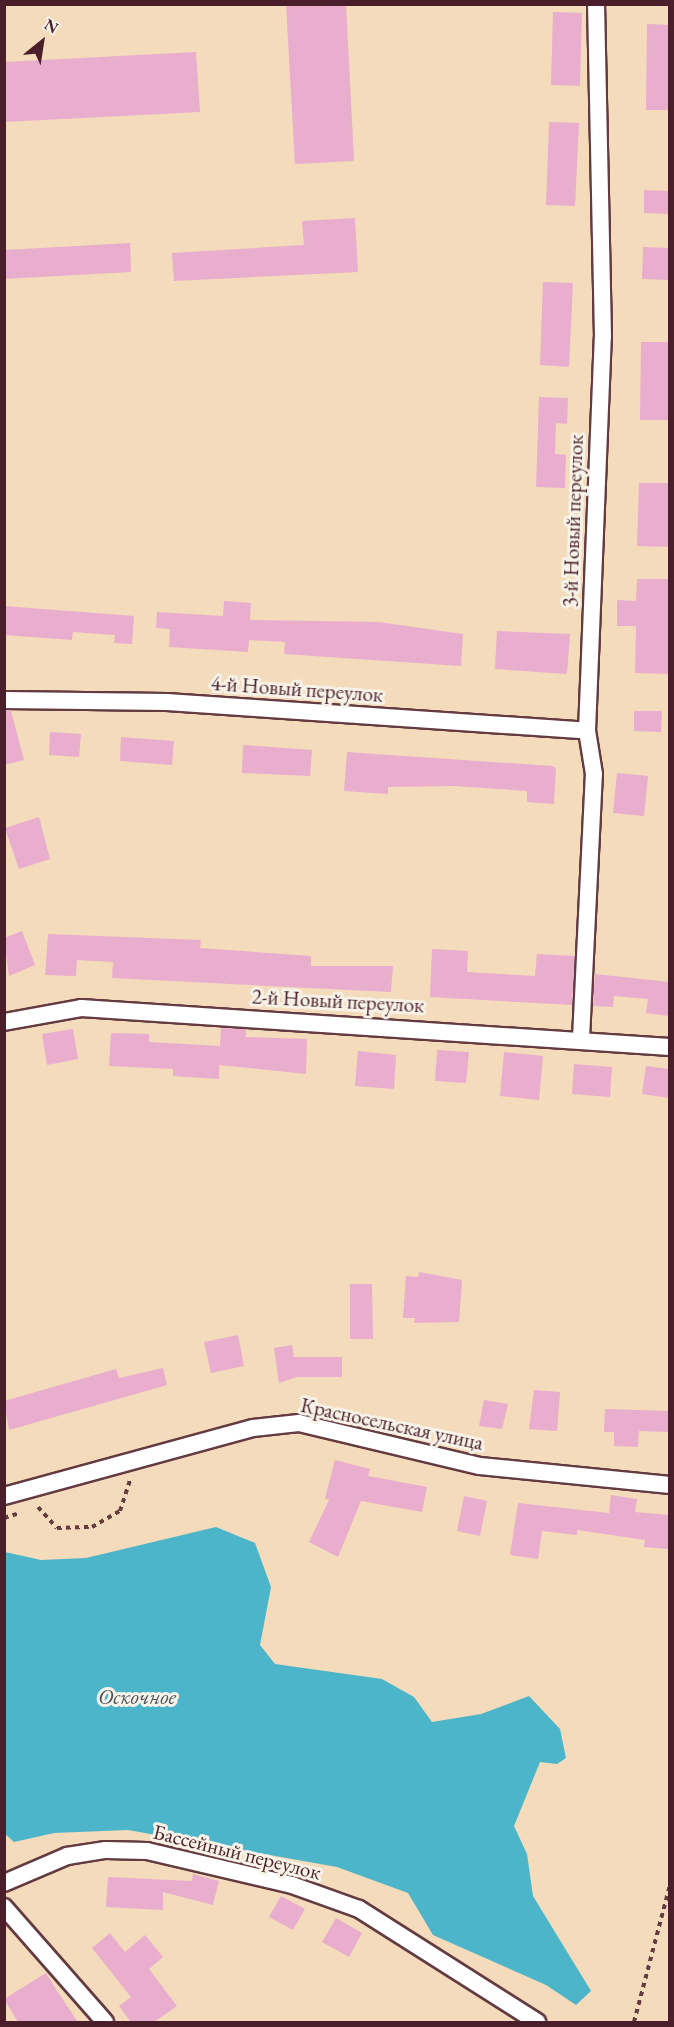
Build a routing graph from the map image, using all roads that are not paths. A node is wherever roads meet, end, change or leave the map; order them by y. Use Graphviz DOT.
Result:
graph roads {
  1 [pos="596,4"];
  2 [pos="4,700"];
  3 [pos="587,731"];
  4 [pos="4,1022"];
  5 [pos="580,1038"];
  6 [pos="669,1047"];
  7 [pos="669,1485"];
  8 [pos="4,1496"];
  9 [pos="4,1883"];
  10 [pos="4,1907"];
  11 [pos="105,2022"];
  12 [pos="537,2022"];
  1 -- 3 [label="street, 3-й Новый переулок"];
  2 -- 3 [label="street, 4-й Новый переулок"];
  3 -- 5 [label="street, 3-й Новый переулок"];
  4 -- 5 [label="street, 2-й Новый переулок"];
  5 -- 6 [label="street, 2-й Новый переулок"];
  7 -- 8 [label="street, Красносельская улица"];
  9 -- 12 [label="street, Бассейный переулок"];
  10 -- 11 [label="street"];
}
